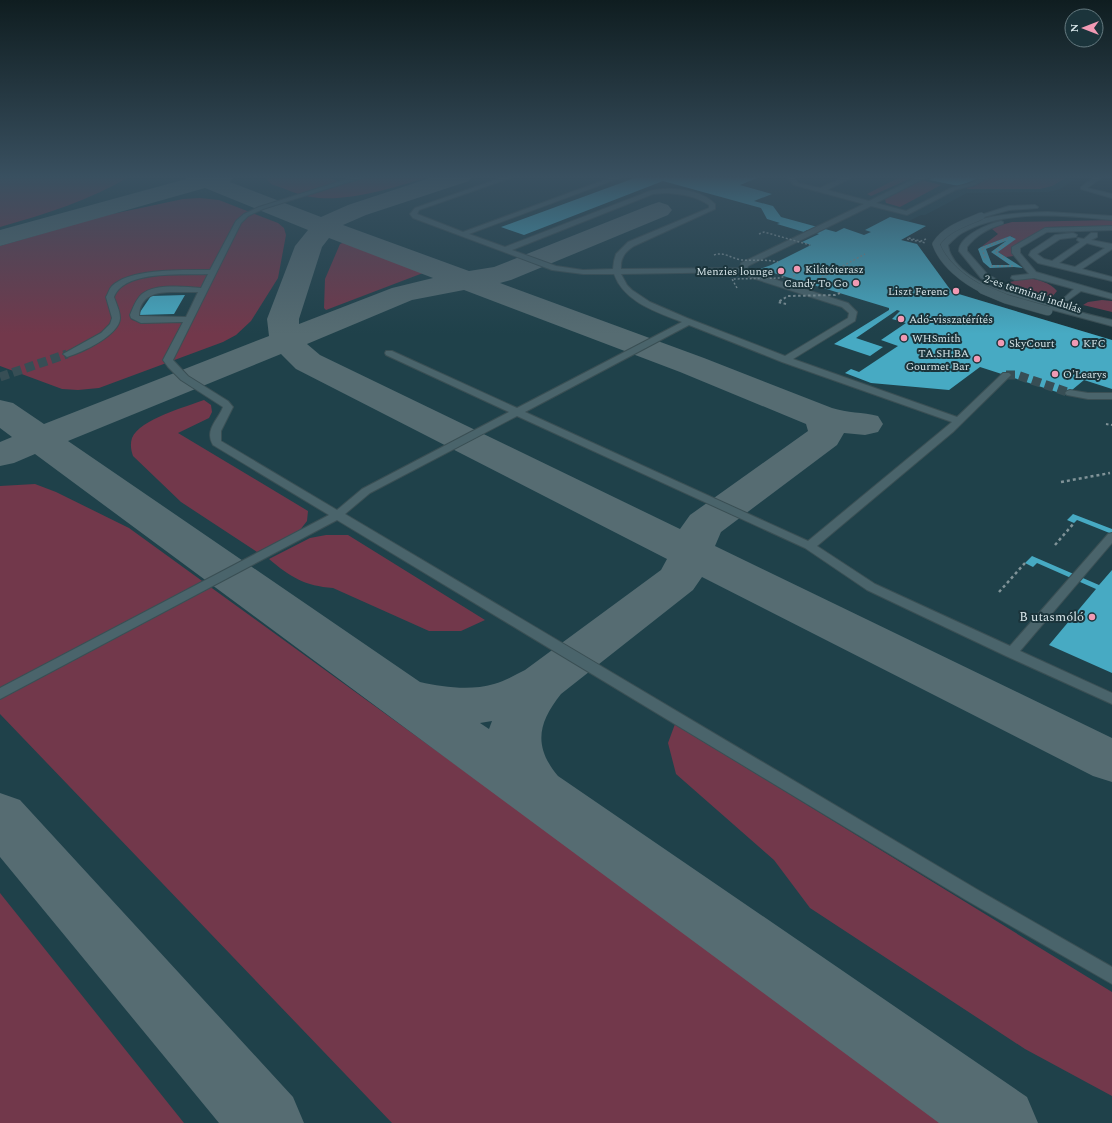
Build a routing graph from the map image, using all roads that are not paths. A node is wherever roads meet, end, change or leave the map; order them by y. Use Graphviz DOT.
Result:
graph roads {
  1 [pos="235,228"];
  2 [pos="444,228"];
  3 [pos="478,228"];
  4 [pos="559,228"];
  5 [pos="668,228"];
  6 [pos="817,228"];
  7 [pos="955,228"];
  8 [pos="966,228"];
  9 [pos="988,228"];
  10 [pos="1098,228"];
  11 [pos="460,235"];
  12 [pos="1094,235"];
  13 [pos="1112,235"];
  14 [pos="1064,236"];
  15 [pos="1086,241"];
  16 [pos="1111,247"];
  17 [pos="504,250"];
  18 [pos="1053,264"];
  19 [pos="743,270"];
  20 [pos="1076,270"];
  21 [pos="212,272"];
  22 [pos="617,272"];
  23 [pos="1112,272"];
  24 [pos="1035,275"];
  25 [pos="1015,278"];
  26 [pos="1109,278"];
  27 [pos="1080,288"];
  28 [pos="204,290"];
  29 [pos="1112,297"];
  30 [pos="1067,299"];
  31 [pos="1112,317"];
  32 [pos="188,319"];
  33 [pos="689,322"];
  34 [pos="1112,323"];
  35 [pos="1112,329"];
  36 [pos="389,353"];
  37 [pos="67,354"];
  38 [pos="785,360"];
  39 [pos="1006,375"];
  40 [pos="1070,393"];
  41 [pos="1112,396"];
  42 [pos="516,412"];
  43 [pos="957,420"];
  44 [pos="337,515"];
  45 [pos="1112,536"];
  46 [pos="810,546"];
  47 [pos="1011,653"];
  48 [pos="0,694"];
  49 [pos="1112,699"];
  50 [pos="1112,976"];
  1 -- 21 [label="street"];
  2 -- 11 [label="street"];
  3 -- 11 [label="street"];
  4 -- 17 [label="street"];
  5 -- 22 [label="street"];
  6 -- 19 [label="street"];
  7 -- 35 [label="street, 2-es terminál indulás, bridge"];
  8 -- 34 [label="street"];
  9 -- 31 [label="street"];
  10 -- 24 [label="street"];
  11 -- 17 [label="street"];
  12 -- 13 [label="street"];
  12 -- 14 [label="street"];
  12 -- 15 [label="street"];
  14 -- 15 [label="street"];
  14 -- 18 [label="street"];
  15 -- 16 [label="street"];
  15 -- 18 [label="street"];
  16 -- 20 [label="street"];
  17 -- 22 [label="street"];
  18 -- 20 [label="street"];
  19 -- 22 [label="street"];
  19 -- 38 [label="street"];
  20 -- 26 [label="street"];
  21 -- 28 [label="street"];
  21 -- 37 [label="street"];
  22 -- 33 [label="street"];
  23 -- 26 [label="street"];
  24 -- 25 [label="street"];
  24 -- 27 [label="street"];
  27 -- 29 [label="street"];
  27 -- 30 [label="street"];
  28 -- 32 [label="street"];
  28 -- 32 [label="street"];
  32 -- 44 [label="street"];
  33 -- 38 [label="street"];
  33 -- 42 [label="street"];
  36 -- 42 [label="street"];
  38 -- 43 [label="street"];
  39 -- 43 [label="street"];
  40 -- 41 [label="street"];
  42 -- 44 [label="street"];
  42 -- 46 [label="street"];
  43 -- 46 [label="street"];
  44 -- 48 [label="street"];
  44 -- 50 [label="street"];
  45 -- 47 [label="street"];
  46 -- 47 [label="street"];
  47 -- 49 [label="street"];
}
